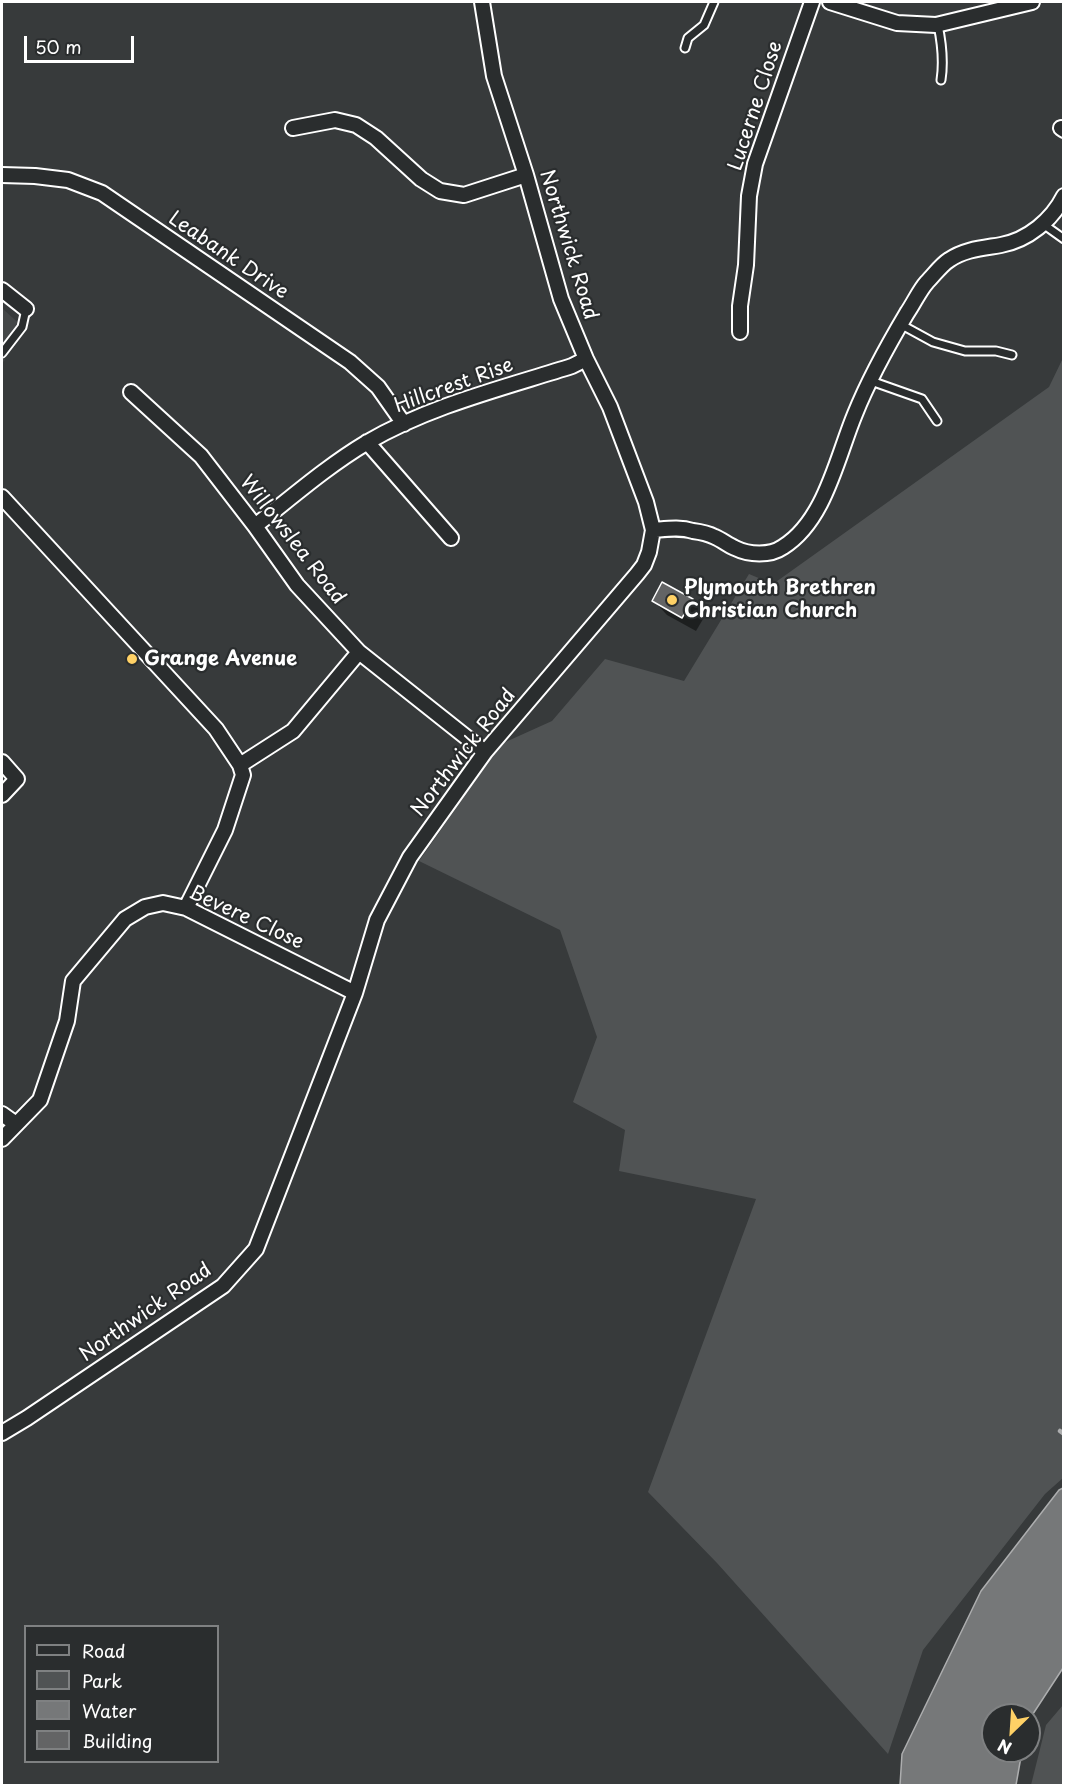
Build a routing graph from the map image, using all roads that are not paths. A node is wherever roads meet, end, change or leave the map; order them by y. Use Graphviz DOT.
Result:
graph roads {
  1 [pos="482,2"];
  2 [pos="714,2"];
  3 [pos="812,2"];
  4 [pos="830,2"];
  5 [pos="1030,2"];
  6 [pos="938,25"];
  7 [pos="685,48"];
  8 [pos="940,80"];
  9 [pos="293,128"];
  10 [pos="2,175"];
  11 [pos="526,175"];
  12 [pos="1064,196"];
  13 [pos="1043,224"];
  14 [pos="1064,239"];
  15 [pos="2,290"];
  16 [pos="26,309"];
  17 [pos="900,324"];
  18 [pos="740,332"];
  19 [pos="2,353"];
  20 [pos="1012,355"];
  21 [pos="586,359"];
  22 [pos="871,381"];
  23 [pos="131,392"];
  24 [pos="937,421"];
  25 [pos="404,424"];
  26 [pos="367,442"];
  27 [pos="2,497"];
  28 [pos="255,526"];
  29 [pos="653,530"];
  30 [pos="451,538"];
  31 [pos="359,652"];
  32 [pos="485,752"];
  33 [pos="2,762"];
  34 [pos="240,765"];
  35 [pos="2,795"];
  36 [pos="186,908"];
  37 [pos="355,993"];
  38 [pos="2,1114"];
  39 [pos="16,1124"];
  40 [pos="2,1139"];
  41 [pos="2,1433"];
  1 -- 11 [label="street, Northwick Road"];
  2 -- 7 [label="lane"];
  3 -- 18 [label="street, Lucerne Close"];
  4 -- 6 [label="street"];
  5 -- 6 [label="street"];
  6 -- 8 [label="lane"];
  9 -- 11 [label="street"];
  10 -- 25 [label="street, Leabank Drive"];
  11 -- 21 [label="street, Northwick Road"];
  12 -- 13 [label="street"];
  13 -- 14 [label="lane"];
  13 -- 17 [label="street"];
  15 -- 16 [label="street"];
  16 -- 19 [label="lane"];
  17 -- 20 [label="lane"];
  17 -- 22 [label="street"];
  21 -- 25 [label="street, Hillcrest Rise"];
  21 -- 29 [label="street, Northwick Road"];
  22 -- 24 [label="lane"];
  22 -- 29 [label="street"];
  23 -- 28 [label="street, Willowslea Road"];
  25 -- 26 [label="street, Hillcrest Rise"];
  26 -- 28 [label="street, Hillcrest Rise"];
  26 -- 30 [label="street"];
  27 -- 34 [label="street"];
  28 -- 31 [label="street, Willowslea Road"];
  29 -- 32 [label="street, Northwick Road"];
  31 -- 32 [label="street, Willowslea Road"];
  31 -- 34 [label="street"];
  32 -- 37 [label="street, Northwick Road"];
  33 -- 35 [label="street"];
  34 -- 36 [label="street"];
  36 -- 37 [label="street, Bevere Close"];
  36 -- 39 [label="street, Bevere Close"];
  37 -- 41 [label="street, Northwick Road"];
  38 -- 39 [label="street"];
  39 -- 40 [label="street, Bevere Close"];
}
